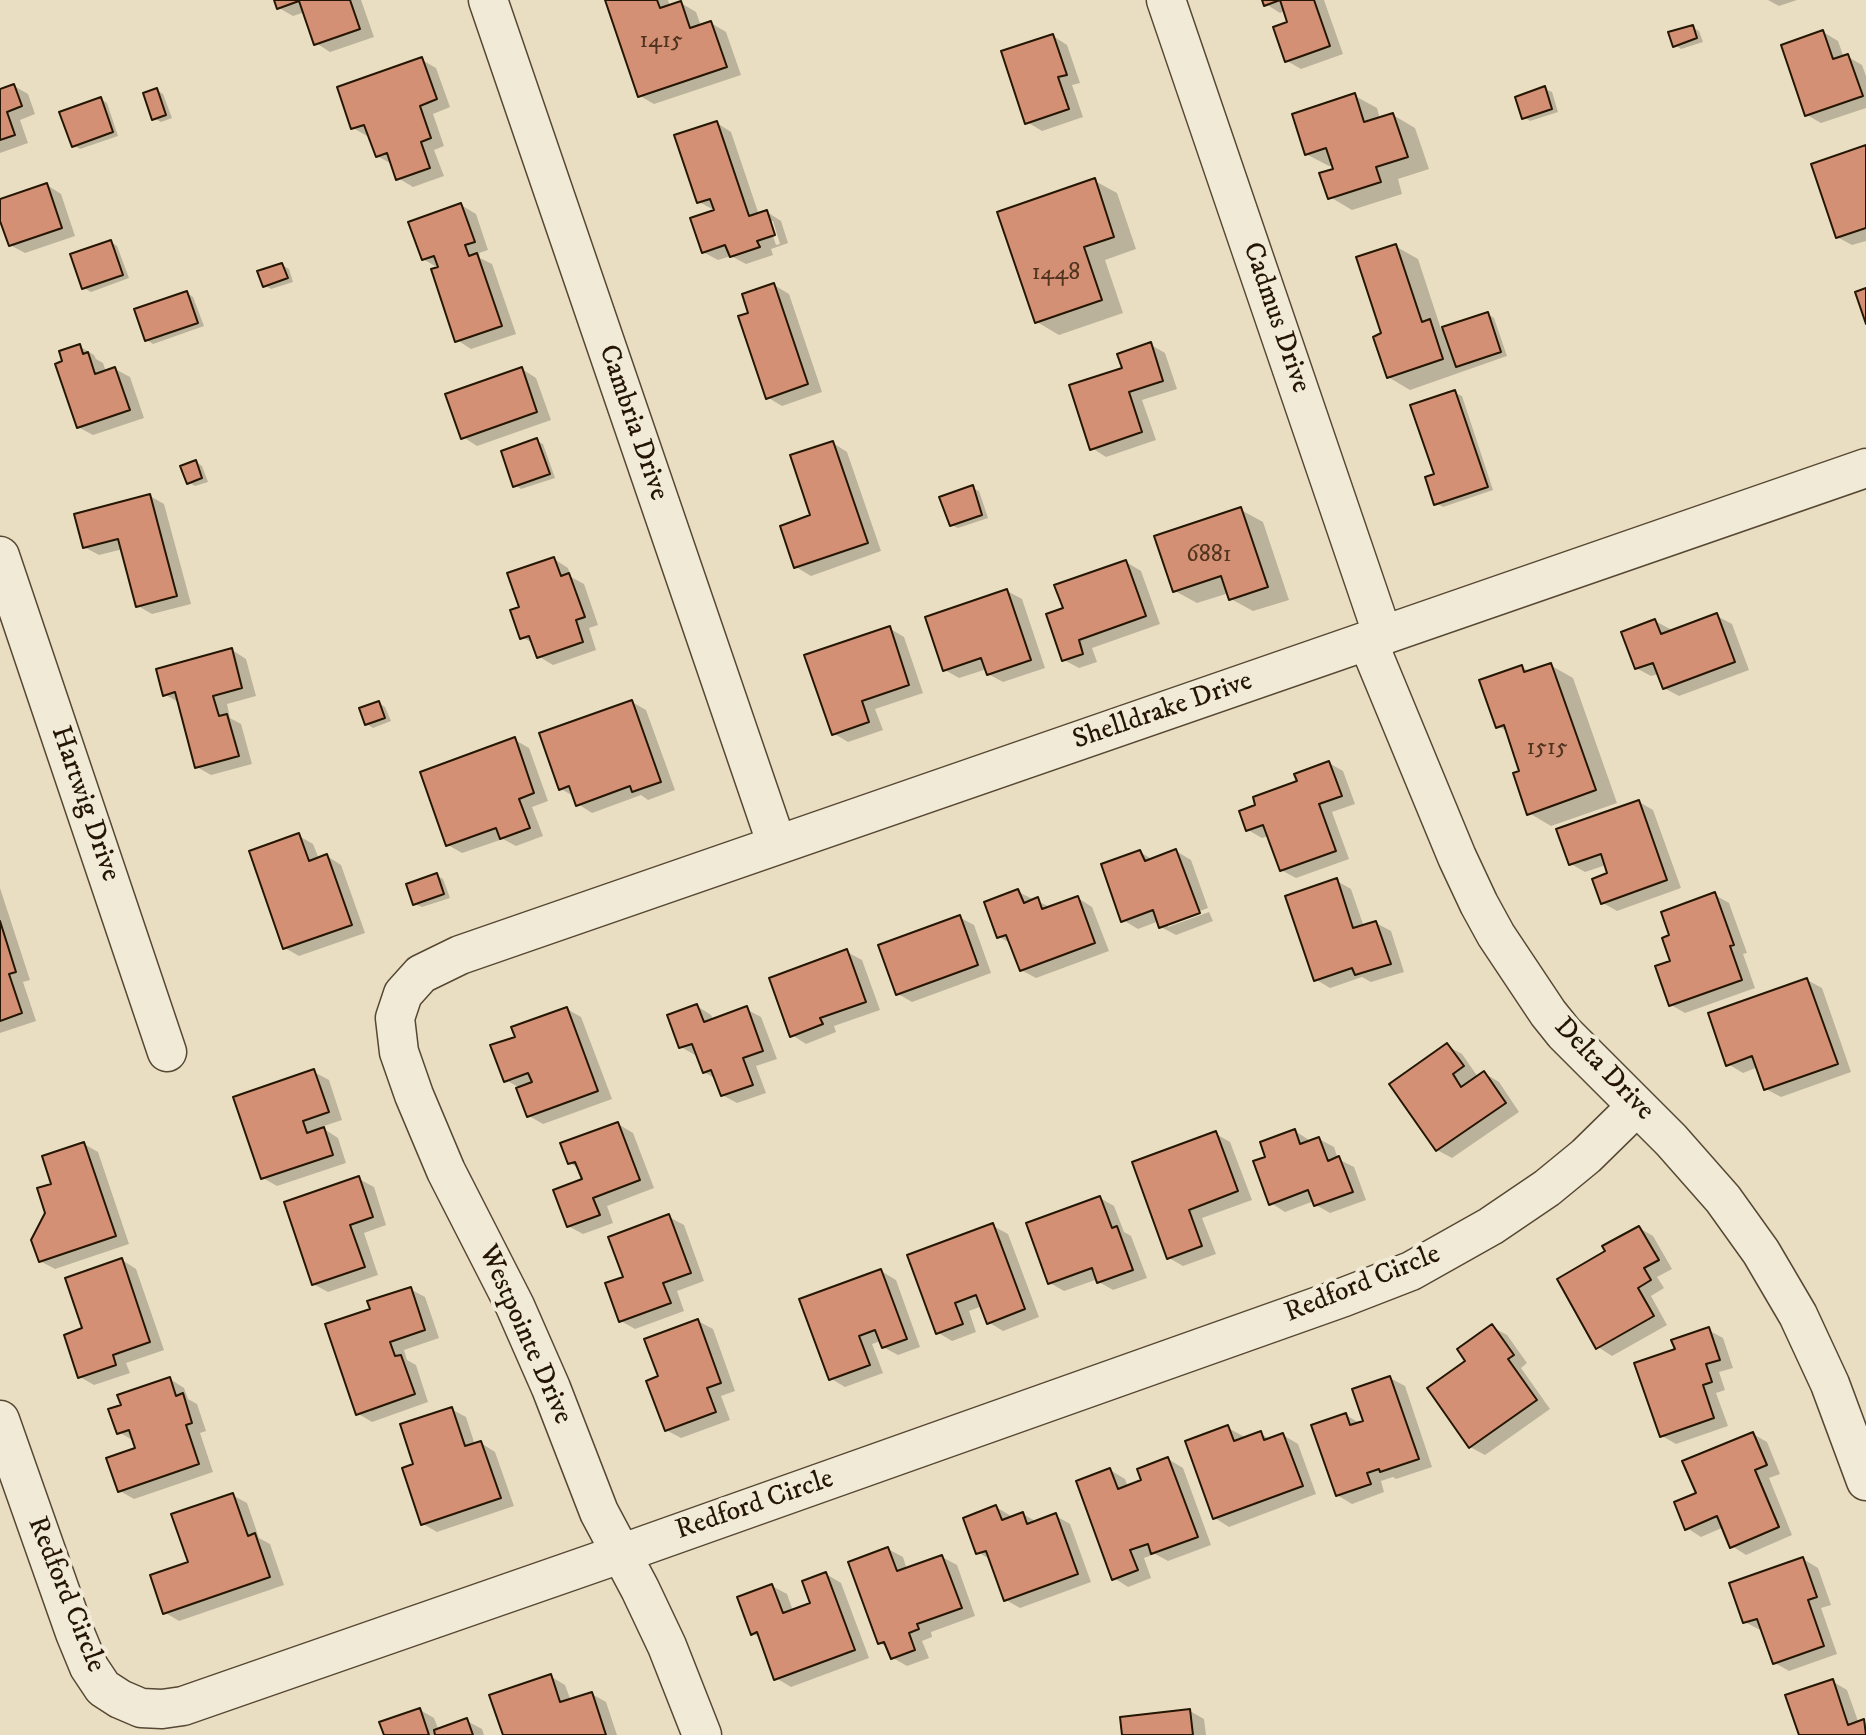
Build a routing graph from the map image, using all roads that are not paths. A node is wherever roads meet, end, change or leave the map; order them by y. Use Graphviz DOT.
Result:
graph roads {
  1 [pos="488,0"];
  2 [pos="1166,0"];
  3 [pos="1866,468"];
  4 [pos="0,556"];
  5 [pos="1376,639"];
  6 [pos="777,845"];
  7 [pos="460,955"];
  8 [pos="167,1052"];
  9 [pos="1637,1106"];
  10 [pos="0,1420"];
  11 [pos="1866,1481"];
  12 [pos="620,1554"];
  13 [pos="702,1735"];
  1 -- 6 [label="street, Cambria Drive"];
  2 -- 5 [label="street, Cadmus Drive"];
  3 -- 5 [label="street, Shelldrake Drive"];
  4 -- 8 [label="street, Hartwig Drive"];
  5 -- 6 [label="street, Shelldrake Drive"];
  5 -- 9 [label="street, Delta Drive"];
  6 -- 7 [label="street, Shelldrake Drive"];
  7 -- 12 [label="street, Westpointe Drive"];
  9 -- 11 [label="street, Delta Drive"];
  9 -- 12 [label="street, Redford Circle"];
  10 -- 12 [label="street, Redford Circle"];
  12 -- 13 [label="street, Westpointe Drive"];
}
